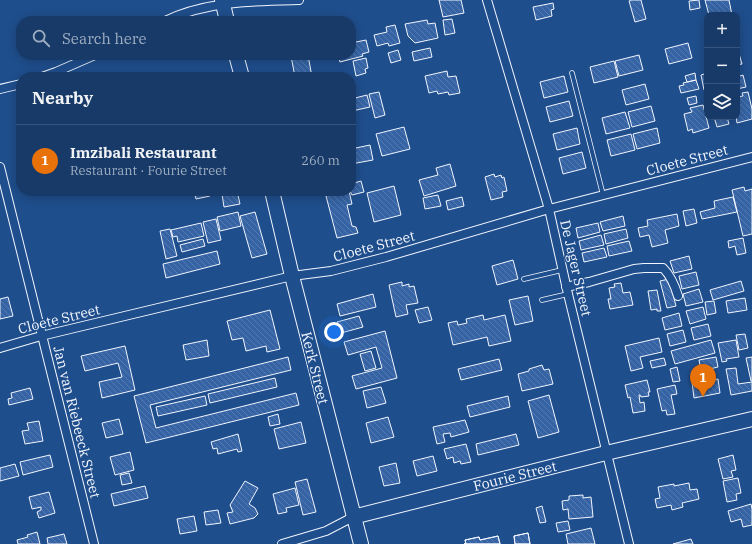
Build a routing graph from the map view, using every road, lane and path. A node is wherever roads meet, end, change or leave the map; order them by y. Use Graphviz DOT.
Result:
graph roads {
  1 [pos="299,0"];
  2 [pos="487,0"];
  3 [pos="222,2"];
  4 [pos="178,16"];
  5 [pos="226,16"];
  6 [pos="84,60"];
  7 [pos="237,60"];
  8 [pos="56,72"];
  9 [pos="241,72"];
  10 [pos="572,73"];
  11 [pos="16,85"];
  12 [pos="0,89"];
  13 [pos="752,157"];
  14 [pos="0,167"];
  15 [pos="273,196"];
  16 [pos="603,196"];
  17 [pos="549,209"];
  18 [pos="562,270"];
  19 [pos="292,276"];
  20 [pos="524,279"];
  21 [pos="567,291"];
  22 [pos="678,296"];
  23 [pos="542,300"];
  24 [pos="42,336"];
  25 [pos="0,348"];
  26 [pos="752,419"];
  27 [pos="606,453"];
  28 [pos="353,517"];
  29 [pos="297,542"];
  30 [pos="94,544"];
  31 [pos="282,544"];
  32 [pos="361,544"];
  33 [pos="629,544"];
  1 -- 3 [label="street"];
  2 -- 17 [label="street, De Jager Street"];
  3 -- 4 [label="street"];
  3 -- 5 [label="highway"];
  6 -- 8 [label="street"];
  7 -- 9 [label="highway"];
  10 -- 16 [label="lane"];
  11 -- 12 [label="street"];
  13 -- 16 [label="street, Cloete Street"];
  14 -- 24 [label="street, Jan van Riebeeck Street"];
  15 -- 19 [label="highway, Kerk Street"];
  16 -- 17 [label="street, Cloete Street"];
  17 -- 18 [label="street, De Jager Street"];
  17 -- 19 [label="street, Cloete Street"];
  18 -- 20 [label="lane"];
  18 -- 21 [label="street, De Jager Street"];
  19 -- 24 [label="street, Cloete Street"];
  19 -- 28 [label="highway, Kerk Street"];
  21 -- 22 [label="street"];
  21 -- 23 [label="lane"];
  21 -- 27 [label="street, De Jager Street"];
  24 -- 25 [label="street, Cloete Street"];
  24 -- 30 [label="street, Jan van Riebeeck Street"];
  26 -- 27 [label="highway, Fourie Street"];
  27 -- 28 [label="highway, Fourie Street"];
  27 -- 33 [label="street, De Jager Street"];
  28 -- 29 [label="street, Fourie Street"];
  28 -- 32 [label="highway, Kerk Street"];
  29 -- 31 [label="street, Fourie Street"];
}
